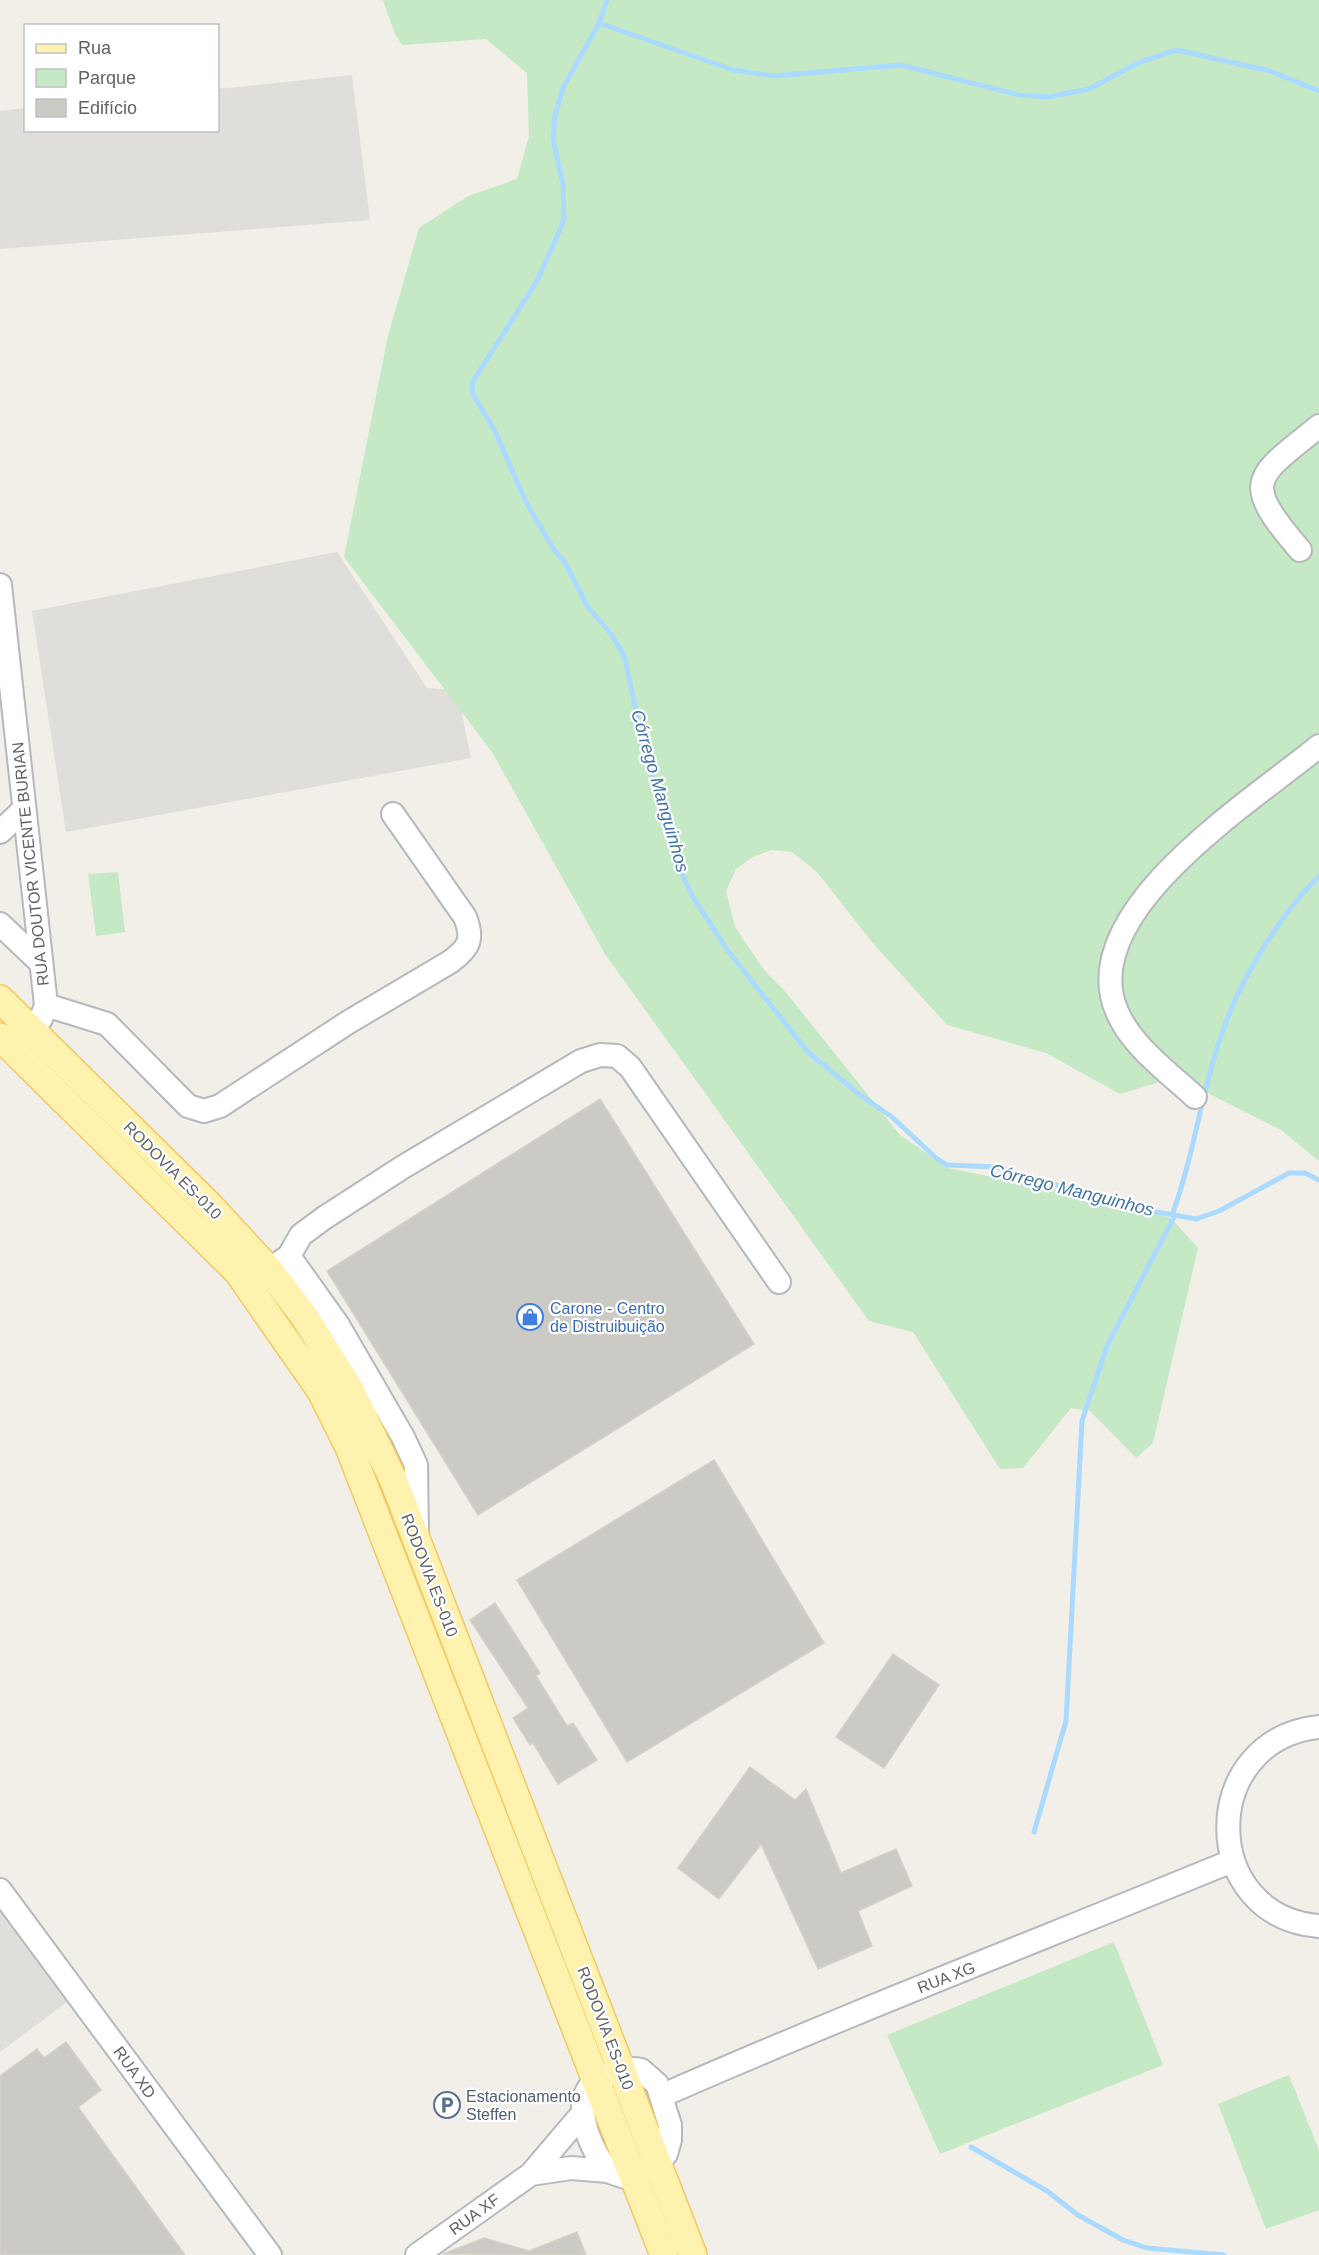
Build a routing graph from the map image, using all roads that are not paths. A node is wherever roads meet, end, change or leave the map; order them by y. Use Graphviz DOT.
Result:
graph roads {
  1 [pos="1319,426"];
  2 [pos="1300,550"];
  3 [pos="0,585"];
  4 [pos="1319,746"];
  5 [pos="24,810"];
  6 [pos="393,814"];
  7 [pos="0,832"];
  8 [pos="0,924"];
  9 [pos="40,962"];
  10 [pos="0,999"];
  11 [pos="46,1005"];
  12 [pos="35,1034"];
  13 [pos="0,1037"];
  14 [pos="1195,1097"];
  15 [pos="279,1263"];
  16 [pos="779,1282"];
  17 [pos="1319,1727"];
  18 [pos="1232,1861"];
  19 [pos="0,1890"];
  20 [pos="1319,1926"];
  21 [pos="622,2069"];
  22 [pos="597,2080"];
  23 [pos="661,2096"];
  24 [pos="583,2113"];
  25 [pos="646,2169"];
  26 [pos="607,2171"];
  27 [pos="531,2174"];
  28 [pos="270,2255"];
  29 [pos="417,2255"];
  30 [pos="664,2255"];
  31 [pos="693,2255"];
  1 -- 2 [label="street"];
  3 -- 5 [label="street, RUA DOUTOR VICENTE BURIAN"];
  4 -- 14 [label="street"];
  5 -- 7 [label="street"];
  5 -- 9 [label="street, RUA DOUTOR VICENTE BURIAN"];
  6 -- 11 [label="street"];
  8 -- 9 [label="street"];
  9 -- 11 [label="street, RUA DOUTOR VICENTE BURIAN"];
  10 -- 12 [label="main road, RODOVIA ES-010"];
  11 -- 12 [label="street, RUA DOUTOR VICENTE BURIAN"];
  12 -- 15 [label="main road, RODOVIA ES-010"];
  13 -- 22 [label="main road, RODOVIA ES-010"];
  15 -- 16 [label="street"];
  15 -- 21 [label="main road, RODOVIA ES-010"];
  17 -- 18 [label="street"];
  18 -- 20 [label="street"];
  18 -- 23 [label="street, RUA XG"];
  19 -- 28 [label="street, RUA XD"];
  21 -- 22 [label="street"];
  21 -- 23 [label="street"];
  21 -- 25 [label="main road, RODOVIA ES-010"];
  22 -- 24 [label="street, RUA XF"];
  22 -- 25 [label="main road, RODOVIA ES-010"];
  23 -- 25 [label="street"];
  24 -- 26 [label="street"];
  24 -- 27 [label="street, RUA XF"];
  25 -- 26 [label="street, RUA XF"];
  25 -- 30 [label="main road, RODOVIA ES-010"];
  25 -- 31 [label="main road, RODOVIA ES-010"];
  26 -- 27 [label="street, RUA XF"];
  27 -- 29 [label="street, RUA XF"];
}
